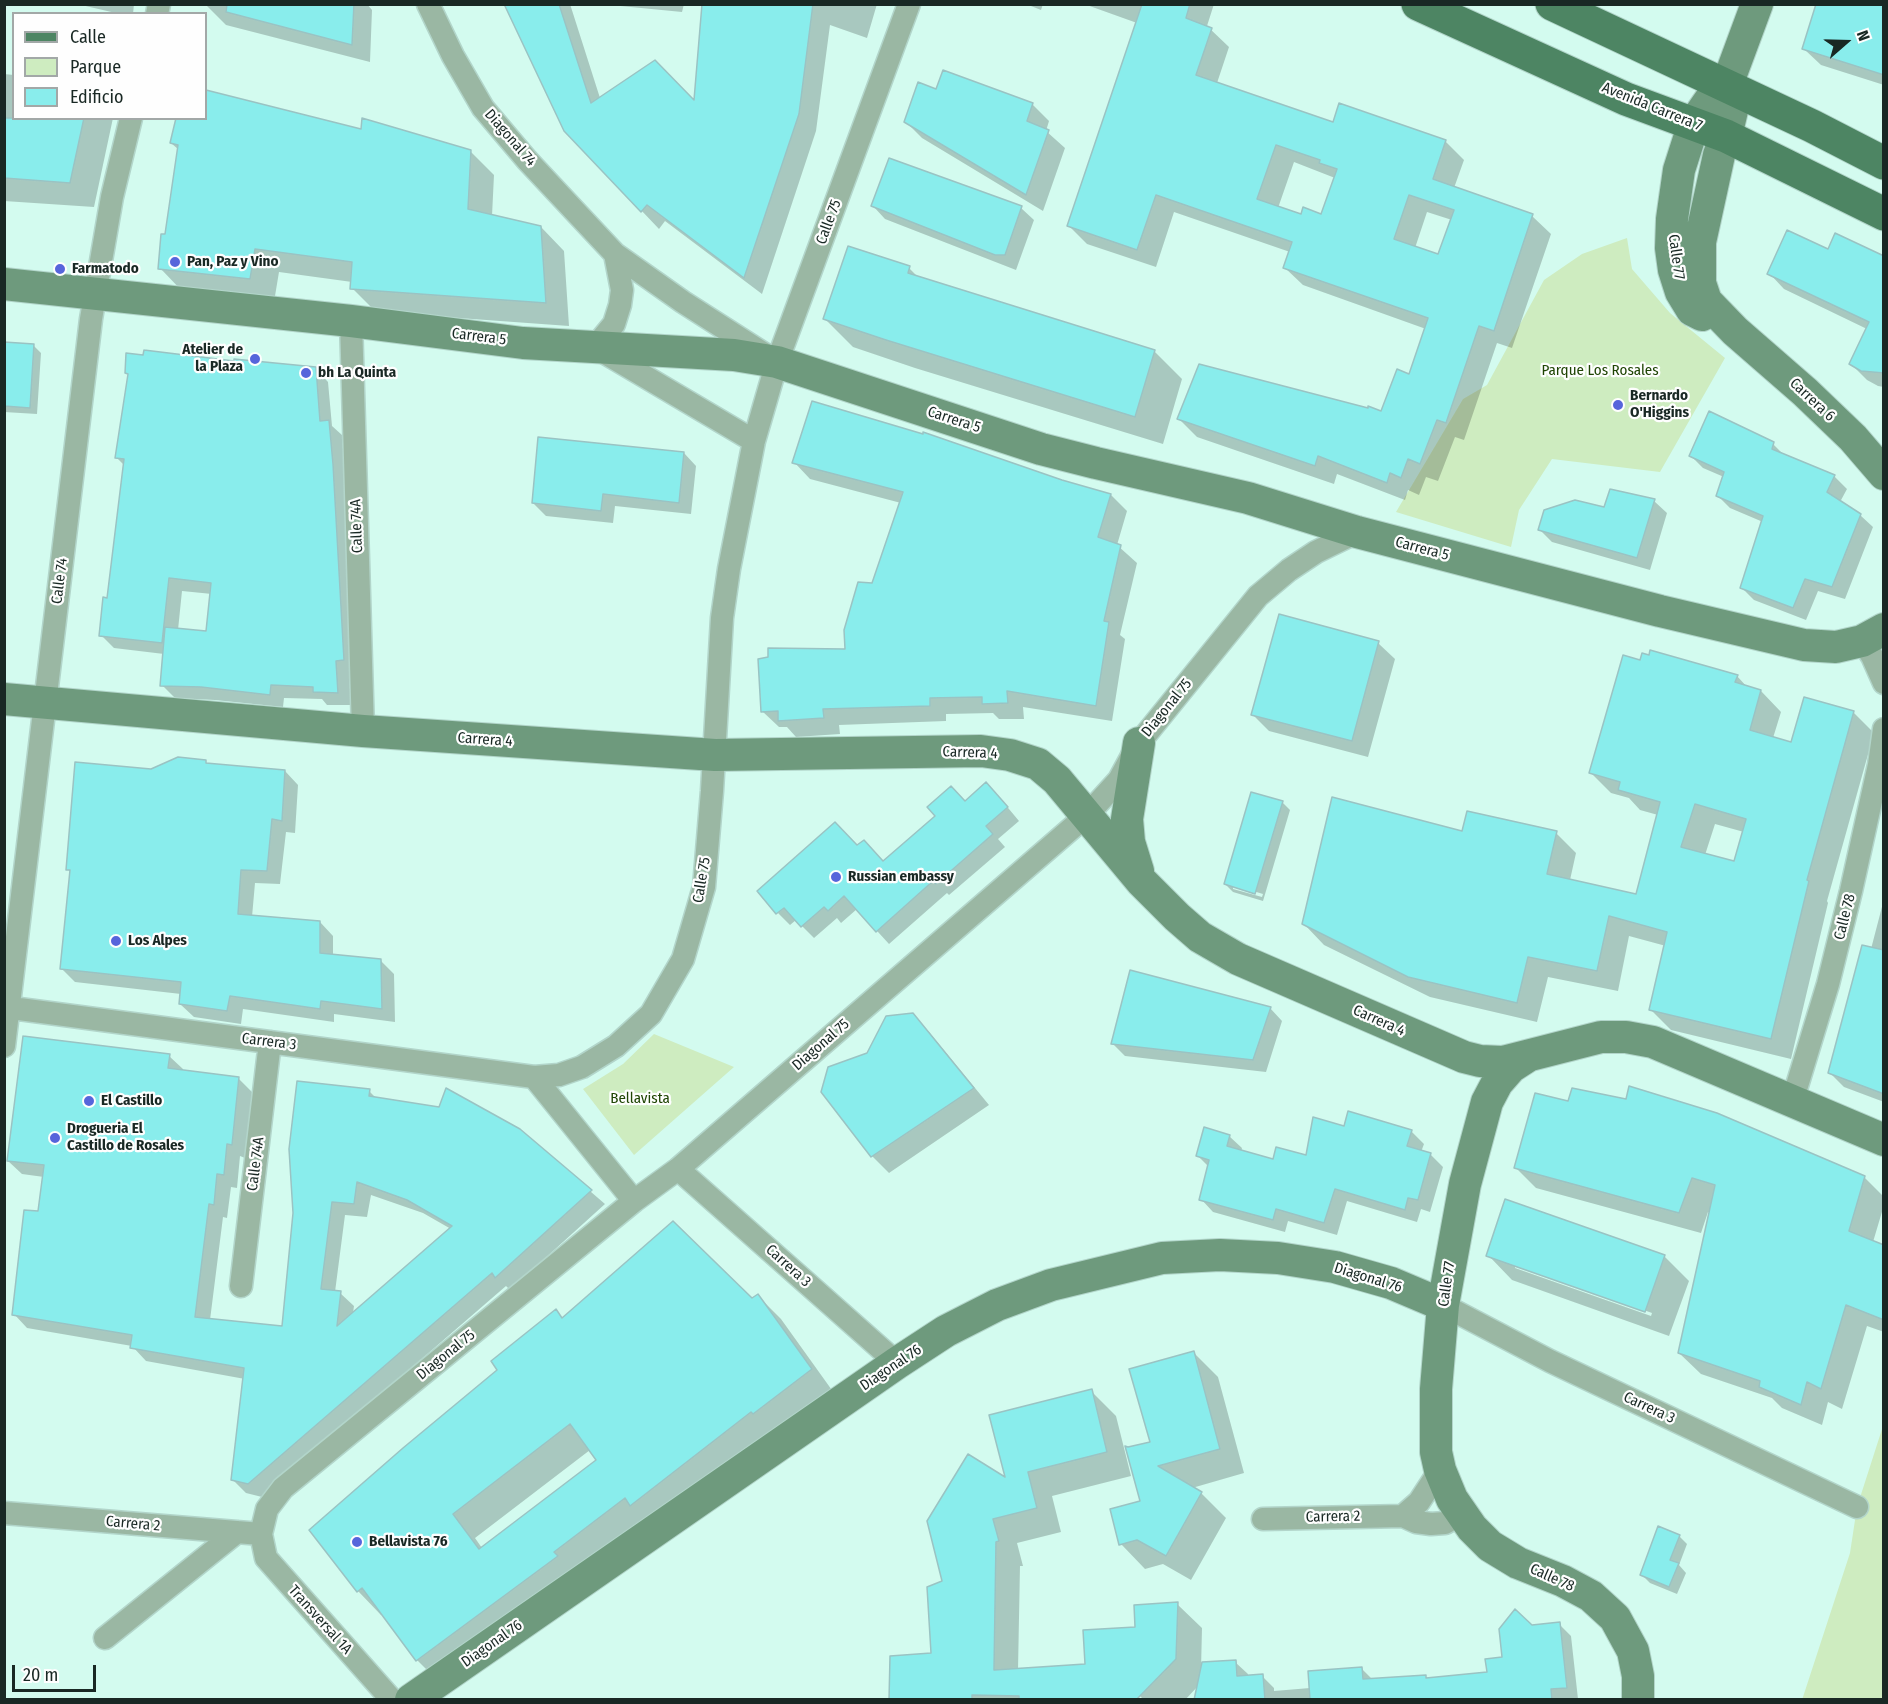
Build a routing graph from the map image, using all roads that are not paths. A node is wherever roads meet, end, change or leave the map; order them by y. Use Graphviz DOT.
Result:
graph roads {
  1 [pos="428,4"];
  2 [pos="909,4"];
  3 [pos="1418,4"];
  4 [pos="1552,4"];
  5 [pos="1756,4"];
  6 [pos="1727,85"];
  7 [pos="131,120"];
  8 [pos="1694,123"];
  9 [pos="1726,136"];
  10 [pos="1884,163"];
  11 [pos="1884,214"];
  12 [pos="615,254"];
  13 [pos="4,284"];
  14 [pos="95,294"];
  15 [pos="351,321"];
  16 [pos="1735,331"];
  17 [pos="595,347"];
  18 [pos="777,362"];
  19 [pos="754,441"];
  20 [pos="1884,474"];
  21 [pos="1357,532"];
  22 [pos="1873,635"];
  23 [pos="1884,683"];
  24 [pos="4,699"];
  25 [pos="45,703"];
  26 [pos="1884,729"];
  27 [pos="363,731"];
  28 [pos="1138,742"];
  29 [pos="715,755"];
  30 [pos="1881,766"];
  31 [pos="1087,815"];
  32 [pos="1142,882"];
  33 [pos="7,1008"];
  34 [pos="270,1042"];
  35 [pos="4,1046"];
  36 [pos="1528,1056"];
  37 [pos="1464,1058"];
  38 [pos="534,1077"];
  39 [pos="1487,1102"];
  40 [pos="1792,1102"];
  41 [pos="1884,1140"];
  42 [pos="678,1168"];
  43 [pos="634,1202"];
  44 [pos="241,1286"];
  45 [pos="1443,1305"];
  46 [pos="897,1363"];
  47 [pos="1440,1470"];
  48 [pos="1857,1507"];
  49 [pos="4,1513"];
  50 [pos="1461,1514"];
  51 [pos="1403,1516"];
  52 [pos="1263,1519"];
  53 [pos="237,1532"];
  54 [pos="261,1534"];
  55 [pos="105,1638"];
  56 [pos="392,1700"];
  57 [pos="411,1700"];
  58 [pos="1638,1700"];
  1 -- 12 [label="street, Diagonal 74"];
  2 -- 18 [label="street, Calle 75"];
  3 -- 8 [label="main road, Avenida Carrera 7"];
  4 -- 6 [label="main road"];
  5 -- 6 [label="street, Calle 77"];
  6 -- 8 [label="street, Calle 77"];
  6 -- 9 [label="street, Calle 77"];
  6 -- 10 [label="main road"];
  7 -- 14 [label="street, Calle 74"];
  8 -- 9 [label="main road, Avenida Carrera 7"];
  8 -- 16 [label="street, Calle 77"];
  9 -- 11 [label="main road, Avenida Carrera 7"];
  9 -- 16 [label="street, Calle 77"];
  12 -- 17 [label="street"];
  12 -- 18 [label="street, Diagonal 74"];
  13 -- 14 [label="street, Carrera 5"];
  14 -- 15 [label="street, Carrera 5"];
  14 -- 25 [label="street, Calle 74"];
  15 -- 17 [label="street, Carrera 5"];
  15 -- 27 [label="street, Calle 74A"];
  16 -- 20 [label="street, Carrera 6"];
  17 -- 18 [label="street, Carrera 5"];
  17 -- 19 [label="street"];
  18 -- 19 [label="street, Calle 75"];
  18 -- 21 [label="street, Carrera 5"];
  19 -- 29 [label="street, Calle 75"];
  21 -- 22 [label="street, Carrera 5"];
  21 -- 28 [label="street, Diagonal 75"];
  22 -- 23 [label="street"];
  24 -- 25 [label="street, Carrera 4"];
  25 -- 27 [label="street, Carrera 4"];
  25 -- 33 [label="street, Calle 74"];
  26 -- 30 [label="street, Calle 78"];
  27 -- 29 [label="street, Carrera 4"];
  28 -- 31 [label="street, Diagonal 75"];
  28 -- 32 [label="street"];
  29 -- 31 [label="street, Carrera 4"];
  29 -- 38 [label="street, Calle 75"];
  30 -- 40 [label="street, Calle 78"];
  31 -- 32 [label="street, Carrera 4"];
  31 -- 42 [label="street, Diagonal 75"];
  32 -- 37 [label="street, Carrera 4"];
  33 -- 34 [label="street, Carrera 3"];
  33 -- 35 [label="street, Calle 74"];
  34 -- 38 [label="street, Carrera 3"];
  34 -- 44 [label="street, Calle 74A"];
  36 -- 37 [label="street, Carrera 4"];
  36 -- 39 [label="street, Calle 77"];
  36 -- 40 [label="street, Carrera 4"];
  37 -- 39 [label="street"];
  38 -- 43 [label="street"];
  39 -- 45 [label="street, Calle 77"];
  40 -- 41 [label="street, Carrera 4"];
  42 -- 43 [label="street, Diagonal 75"];
  42 -- 46 [label="street, Carrera 3"];
  43 -- 54 [label="street, Diagonal 75"];
  45 -- 46 [label="street, Diagonal 76"];
  45 -- 47 [label="street, Calle 77"];
  45 -- 48 [label="street, Carrera 3"];
  46 -- 57 [label="street, Diagonal 76"];
  47 -- 50 [label="street, Calle 78"];
  47 -- 51 [label="street"];
  49 -- 53 [label="street, Carrera 2"];
  50 -- 51 [label="street, Carrera 2"];
  50 -- 58 [label="street, Calle 78"];
  51 -- 52 [label="street, Carrera 2"];
  53 -- 54 [label="street, Carrera 2"];
  53 -- 55 [label="street"];
  54 -- 56 [label="street, Transversal 1A"];
}
